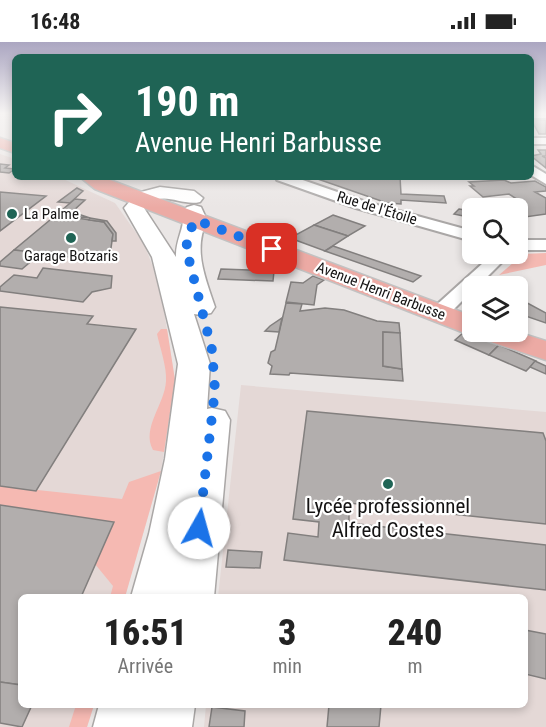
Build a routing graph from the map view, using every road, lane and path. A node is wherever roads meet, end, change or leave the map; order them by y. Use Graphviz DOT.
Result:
graph roads {
  1 [pos="95,180"];
  2 [pos="102,180"];
  3 [pos="176,180"];
  4 [pos="290,180"];
  5 [pos="143,195"];
  6 [pos="192,212"];
  7 [pos="462,233"];
  8 [pos="528,244"];
  9 [pos="546,245"];
  10 [pos="491,264"];
  11 [pos="443,310"];
  12 [pos="462,313"];
  13 [pos="462,320"];
  14 [pos="528,336"];
  15 [pos="519,342"];
  16 [pos="546,342"];
  17 [pos="546,351"];
  18 [pos="156,594"];
  19 [pos="190,594"];
  20 [pos="125,708"];
  21 [pos="167,708"];
  22 [pos="121,727"];
  23 [pos="164,727"];
  1 -- 5 [label="main road, Avenue Henri Barbusse"];
  2 -- 5 [label="main road, Avenue Henri Barbusse"];
  3 -- 6 [label="main road"];
  4 -- 7 [label="street, Rue de l'Étoile"];
  5 -- 6 [label="main road, Avenue Henri Barbusse"];
  5 -- 18 [label="main road"];
  6 -- 11 [label="main road, Avenue Henri Barbusse"];
  6 -- 19 [label="main road"];
  8 -- 9 [label="street"];
  10 -- 11 [label="street"];
  11 -- 12 [label="main road, Avenue Henri Barbusse"];
  11 -- 13 [label="main road, Avenue Henri Barbusse"];
  14 -- 16 [label="main road"];
  15 -- 17 [label="main road"];
  20 -- 22 [label="main road"];
  21 -- 23 [label="main road"];
}
